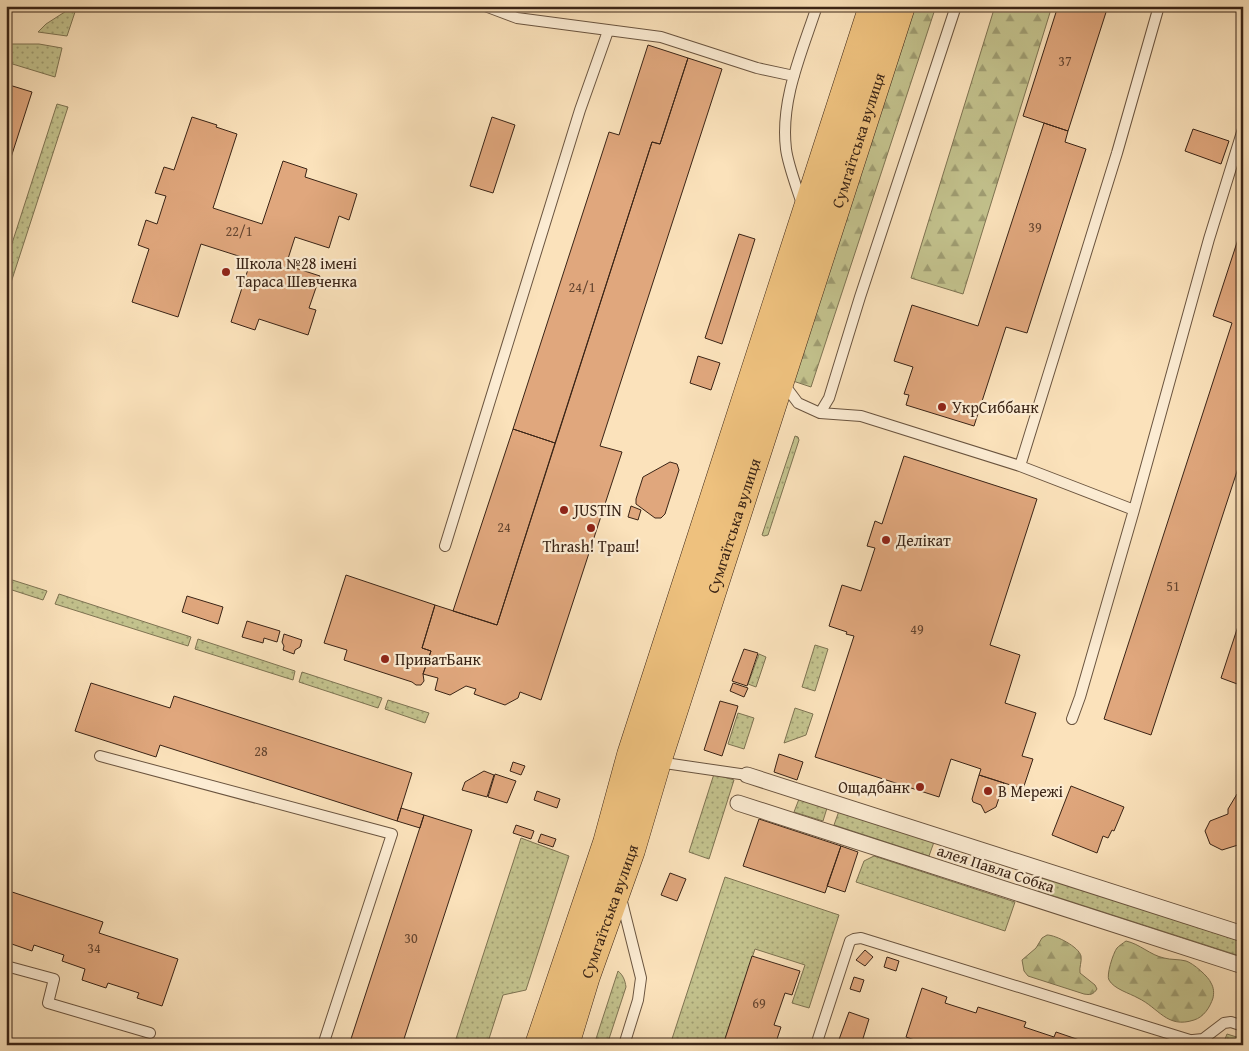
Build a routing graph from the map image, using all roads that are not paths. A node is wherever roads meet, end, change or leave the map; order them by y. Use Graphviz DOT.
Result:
graph roads {
  1 [pos="485,6"];
  2 [pos="817,6"];
  3 [pos="873,6"];
  4 [pos="901,6"];
  5 [pos="956,6"];
  6 [pos="1160,6"];
  7 [pos="608,31"];
  8 [pos="794,76"];
  9 [pos="1243,130"];
  10 [pos="806,215"];
  11 [pos="781,381"];
  12 [pos="820,413"];
  13 [pos="1020,466"];
  14 [pos="1134,510"];
  15 [pos="444,546"];
  16 [pos="1072,719"];
  17 [pos="100,756"];
  18 [pos="658,762"];
  19 [pos="747,775"];
  20 [pos="738,803"];
  21 [pos="618,885"];
  22 [pos="1243,934"];
  23 [pos="6,966"];
  24 [pos="1243,966"];
  25 [pos="1243,1026"];
  26 [pos="150,1033"];
  27 [pos="1193,1040"];
  28 [pos="323,1045"];
  29 [pos="539,1045"];
  30 [pos="565,1045"];
  31 [pos="624,1045"];
  32 [pos="816,1045"];
  33 [pos="1206,1045"];
  1 -- 7 [label="lane"];
  2 -- 8 [label="lane"];
  3 -- 10 [label="main road, Сумгаїтська вулиця"];
  4 -- 11 [label="main road, Сумгаїтська вулиця"];
  5 -- 12 [label="lane"];
  6 -- 13 [label="lane"];
  7 -- 8 [label="lane"];
  7 -- 15 [label="lane"];
  8 -- 10 [label="lane"];
  9 -- 14 [label="lane"];
  10 -- 29 [label="main road, Сумгаїтська вулиця"];
  11 -- 12 [label="lane"];
  11 -- 18 [label="main road, Сумгаїтська вулиця"];
  12 -- 13 [label="lane"];
  13 -- 14 [label="lane"];
  14 -- 16 [label="lane"];
  17 -- 28 [label="lane"];
  18 -- 19 [label="lane"];
  18 -- 21 [label="main road, Сумгаїтська вулиця"];
  19 -- 22 [label="street, алея Павла Собка"];
  20 -- 24 [label="street, алея Павла Собка"];
  21 -- 30 [label="main road, Сумгаїтська вулиця"];
  21 -- 31 [label="lane"];
  23 -- 26 [label="lane"];
  25 -- 27 [label="lane"];
  27 -- 32 [label="lane"];
  27 -- 33 [label="lane"];
}
